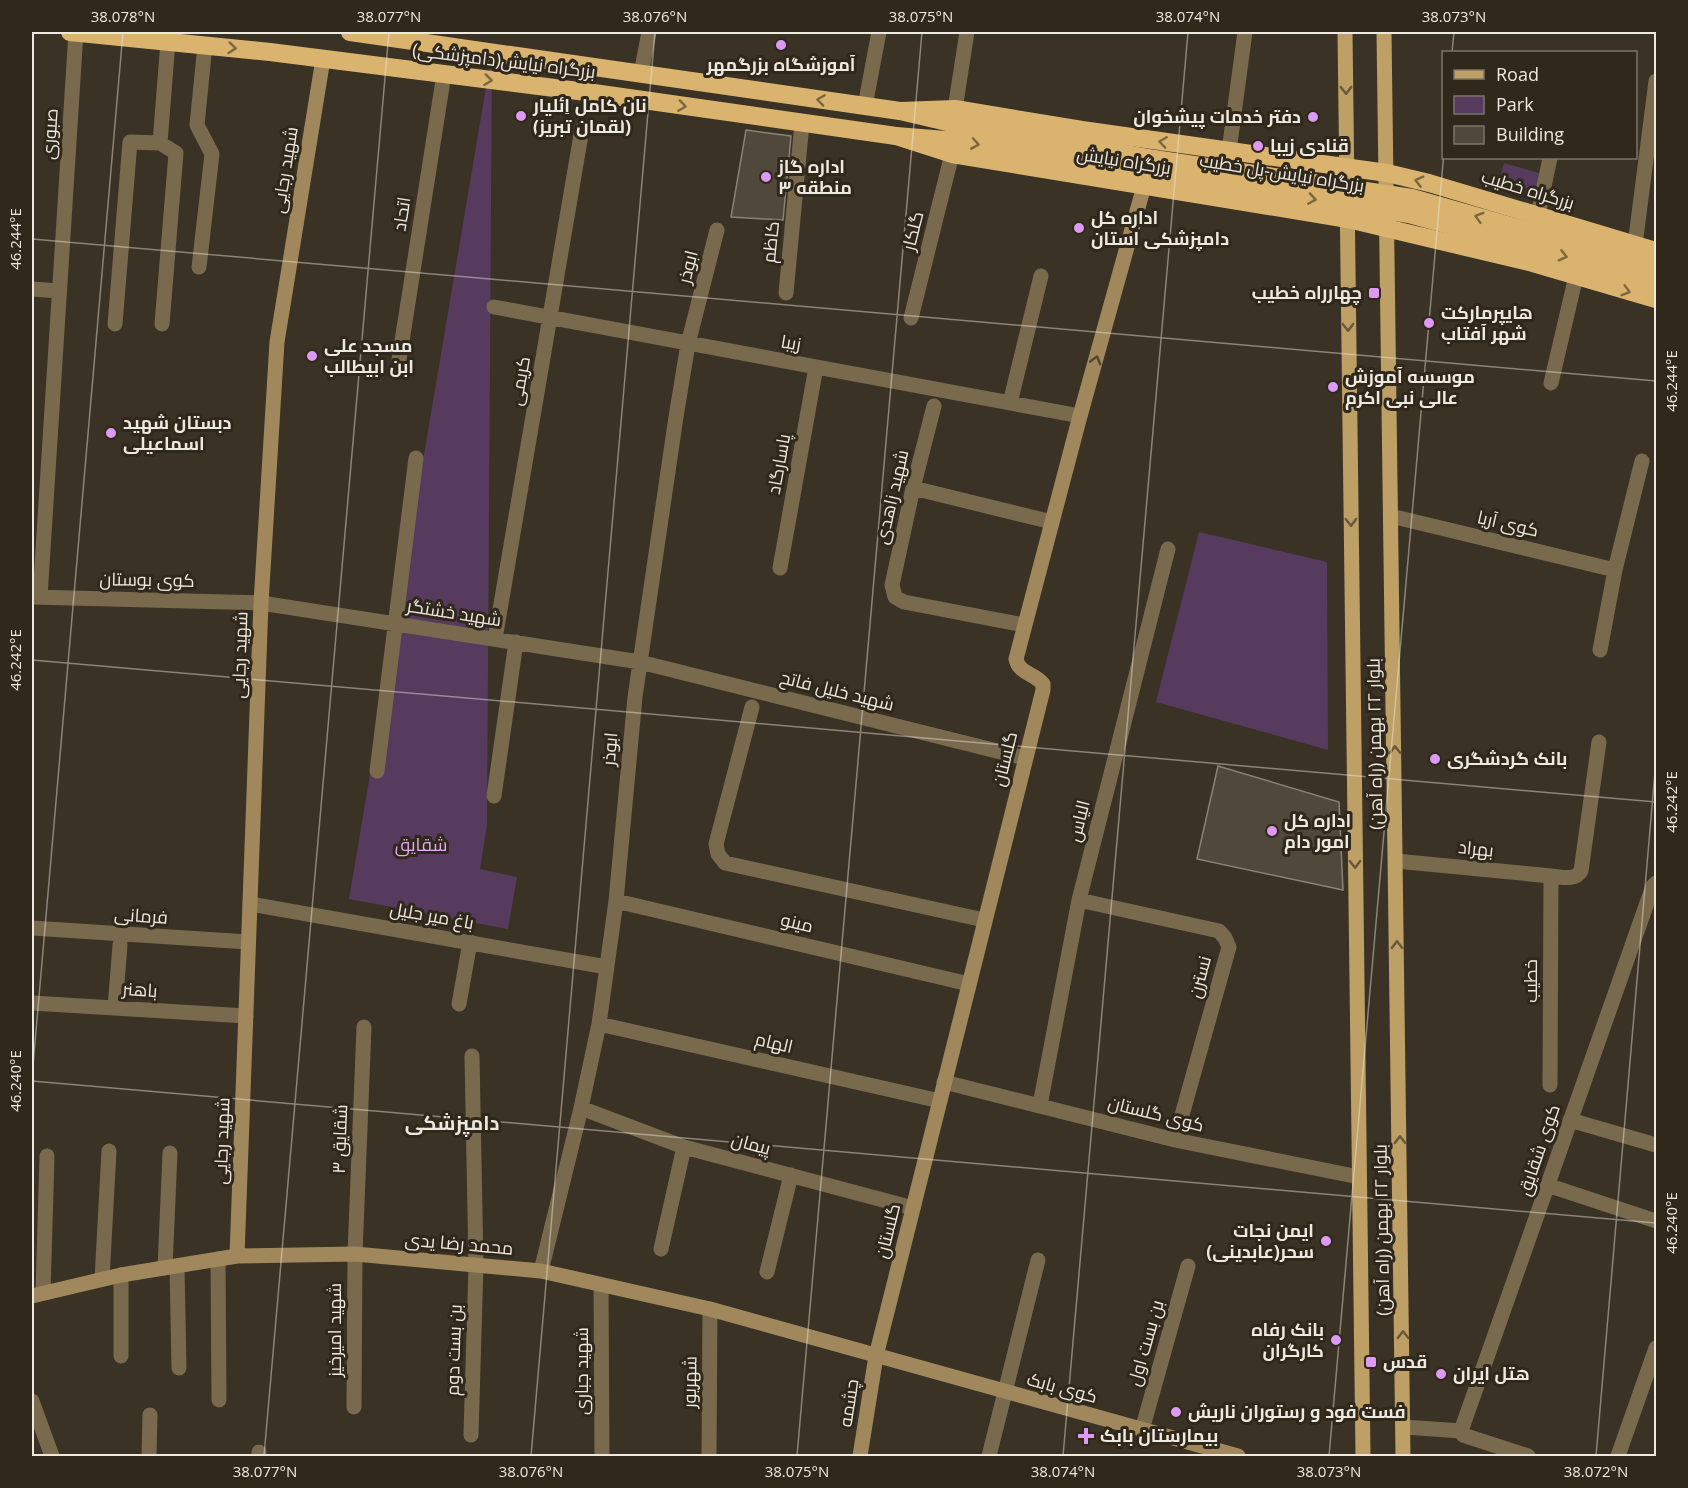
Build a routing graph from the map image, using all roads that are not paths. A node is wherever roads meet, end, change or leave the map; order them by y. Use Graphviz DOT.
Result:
graph roads {
  1 [pos="70,32"];
  2 [pos="76,32"];
  3 [pos="351,32"];
  4 [pos="649,32"];
  5 [pos="879,32"];
  6 [pos="967,32"];
  7 [pos="1245,32"];
  8 [pos="1345,32"];
  9 [pos="1384,32"];
  10 [pos="168,41"];
  11 [pos="205,45"];
  12 [pos="323,59"];
  13 [pos="444,74"];
  14 [pos="640,74"];
  15 [pos="1656,81"];
  16 [pos="865,106"];
  17 [pos="955,109"];
  18 [pos="900,111"];
  19 [pos="802,123"];
  20 [pos="582,129"];
  21 [pos="896,136"];
  22 [pos="160,143"];
  23 [pos="1229,151"];
  24 [pos="952,154"];
  25 [pos="1550,159"];
  26 [pos="1346,167"];
  27 [pos="1387,173"];
  28 [pos="1144,186"];
  29 [pos="1223,199"];
  30 [pos="1501,204"];
  31 [pos="1542,216"];
  32 [pos="1348,219"];
  33 [pos="1387,228"];
  34 [pos="717,230"];
  35 [pos="1635,245"];
  36 [pos="1656,251"];
  37 [pos="1489,253"];
  38 [pos="1533,263"];
  39 [pos="200,267"];
  40 [pos="1656,267"];
  41 [pos="1041,276"];
  42 [pos="1576,276"];
  43 [pos="1656,282"];
  44 [pos="32,289"];
  45 [pos="59,291"];
  46 [pos="786,293"];
  47 [pos="1656,299"];
  48 [pos="494,307"];
  49 [pos="550,318"];
  50 [pos="911,318"];
  51 [pos="115,324"];
  52 [pos="162,324"];
  53 [pos="688,344"];
  54 [pos="399,360"];
  55 [pos="816,367"];
  56 [pos="1551,382"];
  57 [pos="1010,404"];
  58 [pos="934,406"];
  59 [pos="1080,417"];
  60 [pos="416,458"];
  61 [pos="1642,461"];
  62 [pos="913,488"];
  63 [pos="1391,516"];
  64 [pos="1052,522"];
  65 [pos="1168,549"];
  66 [pos="780,568"];
  67 [pos="1615,570"];
  68 [pos="36,597"];
  69 [pos="261,603"];
  70 [pos="395,624"];
  71 [pos="1024,625"];
  72 [pos="495,639"];
  73 [pos="516,642"];
  74 [pos="1600,650"];
  75 [pos="640,662"];
  76 [pos="752,707"];
  77 [pos="1599,742"];
  78 [pos="1025,758"];
  79 [pos="377,771"];
  80 [pos="494,796"];
  81 [pos="1396,861"];
  82 [pos="1551,876"];
  83 [pos="1656,883"];
  84 [pos="1079,900"];
  85 [pos="616,901"];
  86 [pos="250,904"];
  87 [pos="984,920"];
  88 [pos="32,928"];
  89 [pos="249,942"];
  90 [pos="470,942"];
  91 [pos="120,945"];
  92 [pos="607,967"];
  93 [pos="969,984"];
  94 [pos="32,1003"];
  95 [pos="459,1004"];
  96 [pos="115,1008"];
  97 [pos="246,1016"];
  98 [pos="599,1024"];
  99 [pos="364,1027"];
  100 [pos="472,1056"];
  101 [pos="944,1082"];
  102 [pos="1550,1085"];
  103 [pos="940,1101"];
  104 [pos="1040,1105"];
  105 [pos="581,1107"];
  106 [pos="1570,1120"];
  107 [pos="1176,1140"];
  108 [pos="1656,1145"];
  109 [pos="684,1147"];
  110 [pos="109,1151"];
  111 [pos="170,1152"];
  112 [pos="47,1156"];
  113 [pos="791,1175"];
  114 [pos="1359,1177"];
  115 [pos="1547,1185"];
  116 [pos="914,1208"];
  117 [pos="1656,1221"];
  118 [pos="661,1249"];
  119 [pos="356,1254"];
  120 [pos="237,1256"];
  121 [pos="218,1259"];
  122 [pos="1038,1260"];
  123 [pos="476,1265"];
  124 [pos="1188,1266"];
  125 [pos="171,1267"];
  126 [pos="541,1271"];
  127 [pos="767,1272"];
  128 [pos="122,1275"];
  129 [pos="102,1279"];
  130 [pos="601,1285"];
  131 [pos="38,1294"];
  132 [pos="710,1309"];
  133 [pos="1656,1348"];
  134 [pos="122,1356"];
  135 [pos="876,1356"];
  136 [pos="179,1368"];
  137 [pos="1004,1392"];
  138 [pos="219,1400"];
  139 [pos="32,1401"];
  140 [pos="354,1407"];
  141 [pos="150,1415"];
  142 [pos="1404,1427"];
  143 [pos="1142,1430"];
  144 [pos="1461,1431"];
  145 [pos="471,1435"];
  146 [pos="52,1456"];
  147 [pos="149,1456"];
  148 [pos="602,1456"];
  149 [pos="709,1456"];
  150 [pos="860,1456"];
  151 [pos="989,1456"];
  152 [pos="1238,1456"];
  153 [pos="1363,1456"];
  154 [pos="1403,1456"];
  155 [pos="1528,1456"];
  156 [pos="1618,1456"];
  1 -- 2 [label="highway, بزرگراه نیایش(دامپزشکی)"];
  2 -- 10 [label="highway, بزرگراه نیایش(دامپزشکی)"];
  2 -- 45 [label="street, صبوری"];
  3 -- 14 [label="highway, بزرگراه نیایش(دامپزشکی)"];
  4 -- 14 [label="street"];
  5 -- 16 [label="street"];
  6 -- 17 [label="street"];
  7 -- 23 [label="street"];
  8 -- 26 [label="main road, بلوار ۲۲ بهمن (راه آهن), one-way"];
  9 -- 27 [label="main road, بلوار ۲۲ بهمن (راه آهن)"];
  10 -- 11 [label="highway, بزرگراه نیایش(دامپزشکی)"];
  10 -- 22 [label="street"];
  11 -- 12 [label="highway, بزرگراه نیایش(دامپزشکی), one-way"];
  11 -- 39 [label="street"];
  12 -- 13 [label="highway, بزرگراه نیایش(دامپزشکی)"];
  12 -- 69 [label="main road, شهید رجایی"];
  13 -- 19 [label="highway, بزرگراه نیایش(دامپزشکی), one-way"];
  13 -- 54 [label="street, اتحاد"];
  16 -- 14 [label="highway, بزرگراه نیایش(دامپزشکی), one-way"];
  15 -- 35 [label="street"];
  16 -- 18 [label="highway, بزرگراه نیایش(دامپزشکی)"];
  17 -- 18 [label="highway, بزرگراه نیایش"];
  23 -- 17 [label="highway, بزرگراه نیایش, one-way"];
  40 -- 18 [label="highway, بزرگراه نیایش-پل خطیب, one-way, bridge"];
  19 -- 21 [label="highway, بزرگراه نیایش(دامپزشکی)"];
  19 -- 46 [label="street, کاظم"];
  20 -- 49 [label="street, کریمی"];
  21 -- 24 [label="highway, بزرگراه نیایش"];
  21 -- 43 [label="highway, بزرگراه نیایش-پل خطیب, one-way, bridge"];
  22 -- 51 [label="street"];
  22 -- 52 [label="street"];
  23 -- 26 [label="highway, بزرگراه نیایش"];
  23 -- 29 [label="highway"];
  24 -- 28 [label="highway, بزرگراه نیایش"];
  24 -- 50 [label="street, گلکار"];
  25 -- 31 [label="street"];
  26 -- 27 [label="highway, بزرگراه خطیب"];
  26 -- 32 [label="main road, بلوار ۲۲ بهمن (راه آهن)"];
  30 -- 27 [label="highway, بزرگراه خطیب, one-way"];
  27 -- 33 [label="main road, بلوار ۲۲ بهمن (راه آهن)"];
  28 -- 29 [label="highway, بزرگراه نیایش"];
  59 -- 28 [label="main road, گلستان, one-way"];
  29 -- 32 [label="highway, بزرگراه نیایش"];
  30 -- 31 [label="highway, بزرگراه خطیب"];
  30 -- 37 [label="highway"];
  31 -- 35 [label="highway, بزرگراه خطیب"];
  31 -- 38 [label="highway"];
  32 -- 33 [label="highway, بزرگراه نیایش"];
  32 -- 114 [label="main road, بلوار ۲۲ بهمن (راه آهن), one-way"];
  33 -- 37 [label="highway"];
  33 -- 63 [label="main road, بلوار ۲۲ بهمن (راه آهن)"];
  34 -- 53 [label="street, ابوذر"];
  35 -- 36 [label="highway, بزرگراه خطیب"];
  37 -- 38 [label="highway"];
  38 -- 42 [label="highway"];
  41 -- 57 [label="street"];
  42 -- 47 [label="highway, one-way"];
  42 -- 56 [label="street"];
  44 -- 45 [label="street"];
  45 -- 68 [label="street, صبوری"];
  48 -- 49 [label="street, زیبا"];
  49 -- 53 [label="street, زیبا"];
  49 -- 72 [label="street, کریمی"];
  53 -- 55 [label="street, زیبا"];
  53 -- 75 [label="street, ابوذر"];
  55 -- 57 [label="street, زیبا"];
  55 -- 66 [label="street, پاسارگاد"];
  57 -- 59 [label="street, زیبا"];
  58 -- 62 [label="street, شهید زاهدی"];
  59 -- 64 [label="main road, گلستان"];
  60 -- 70 [label="street"];
  61 -- 67 [label="street"];
  62 -- 64 [label="street"];
  62 -- 71 [label="street, شهید زاهدی"];
  63 -- 67 [label="street, کوی آریا"];
  81 -- 63 [label="main road, بلوار ۲۲ بهمن (راه آهن), one-way"];
  64 -- 71 [label="main road, گلستان"];
  65 -- 84 [label="street, الیاس"];
  67 -- 74 [label="street"];
  68 -- 69 [label="street, کوی بوستان"];
  69 -- 70 [label="street, شهید خشتگر"];
  69 -- 86 [label="main road, شهید رجایی"];
  70 -- 72 [label="street, شهید خشتگر"];
  70 -- 79 [label="street"];
  71 -- 78 [label="main road, گلستان"];
  72 -- 73 [label="street, شهید خشتگر"];
  73 -- 75 [label="street, شهید خشتگر"];
  73 -- 80 [label="street"];
  75 -- 78 [label="street, شهید خلیل فاتح"];
  75 -- 85 [label="street, ابوذر"];
  76 -- 87 [label="street"];
  77 -- 82 [label="street, بهراد"];
  78 -- 87 [label="main road, گلستان"];
  81 -- 82 [label="street, بهراد"];
  142 -- 81 [label="main road, بلوار ۲۲ بهمن (راه آهن), one-way"];
  82 -- 102 [label="street, خطیب"];
  83 -- 106 [label="street, کوی شقایق"];
  84 -- 104 [label="street, الیاس"];
  84 -- 107 [label="street, نسترن"];
  85 -- 92 [label="street, ابوذر"];
  85 -- 93 [label="street, مینو"];
  86 -- 89 [label="main road, شهید رجایی"];
  86 -- 90 [label="street, باغ میر جلیل"];
  87 -- 93 [label="main road, گلستان"];
  88 -- 89 [label="street, فرمانی"];
  89 -- 97 [label="main road, شهید رجایی"];
  90 -- 92 [label="street, باغ میر جلیل"];
  90 -- 95 [label="street"];
  91 -- 96 [label="street"];
  92 -- 98 [label="street, ابوذر"];
  93 -- 101 [label="main road, گلستان"];
  94 -- 96 [label="street, باهنر"];
  96 -- 97 [label="street, باهنر"];
  97 -- 120 [label="main road, شهید رجایی"];
  98 -- 103 [label="street, الهام"];
  98 -- 105 [label="street, ابوذر"];
  99 -- 119 [label="street, شقایق ۳"];
  100 -- 123 [label="street"];
  101 -- 103 [label="main road, گلستان"];
  101 -- 104 [label="street, کوی گلستان"];
  103 -- 116 [label="main road, گلستان"];
  104 -- 107 [label="street, کوی گلستان"];
  105 -- 109 [label="street, پیمان"];
  105 -- 126 [label="street, ابوذر"];
  106 -- 108 [label="street"];
  106 -- 115 [label="street, کوی شقایق"];
  107 -- 114 [label="street, کوی گلستان"];
  109 -- 113 [label="street, پیمان"];
  109 -- 118 [label="street"];
  110 -- 129 [label="street"];
  111 -- 125 [label="street"];
  112 -- 131 [label="street"];
  113 -- 116 [label="street, پیمان"];
  113 -- 127 [label="street"];
  114 -- 153 [label="main road, بلوار ۲۲ بهمن (راه آهن)"];
  115 -- 117 [label="street"];
  115 -- 144 [label="street, کوی شقایق"];
  116 -- 135 [label="main road, گلستان"];
  119 -- 120 [label="main road, محمد رضا یدی"];
  119 -- 123 [label="main road, محمد رضا یدی"];
  119 -- 140 [label="street, شهید امیرخیز"];
  120 -- 121 [label="main road, محمد رضا یدی"];
  121 -- 125 [label="main road, محمد رضا یدی"];
  121 -- 138 [label="street"];
  122 -- 137 [label="street"];
  123 -- 126 [label="main road, محمد رضا یدی"];
  123 -- 145 [label="street, بن بست دوم"];
  124 -- 143 [label="street, بن بست اول"];
  125 -- 128 [label="main road, محمد رضا یدی"];
  125 -- 136 [label="street"];
  126 -- 130 [label="main road, محمد رضا یدی"];
  128 -- 129 [label="main road, محمد رضا یدی"];
  128 -- 134 [label="street"];
  129 -- 131 [label="main road, محمد رضا یدی"];
  130 -- 132 [label="main road, محمد رضا یدی"];
  130 -- 148 [label="street, شهید جباری"];
  132 -- 135 [label="main road, محمد رضا یدی"];
  132 -- 149 [label="street, شهریور"];
  133 -- 156 [label="street"];
  135 -- 137 [label="main road, کوی بابک"];
  135 -- 150 [label="main road, چشمه"];
  137 -- 143 [label="main road, کوی بابک"];
  137 -- 151 [label="street"];
  139 -- 146 [label="street"];
  141 -- 147 [label="street"];
  142 -- 144 [label="street"];
  142 -- 154 [label="main road, بلوار ۲۲ بهمن (راه آهن)"];
  143 -- 152 [label="main road, کوی بابک"];
  144 -- 155 [label="street"];
}
